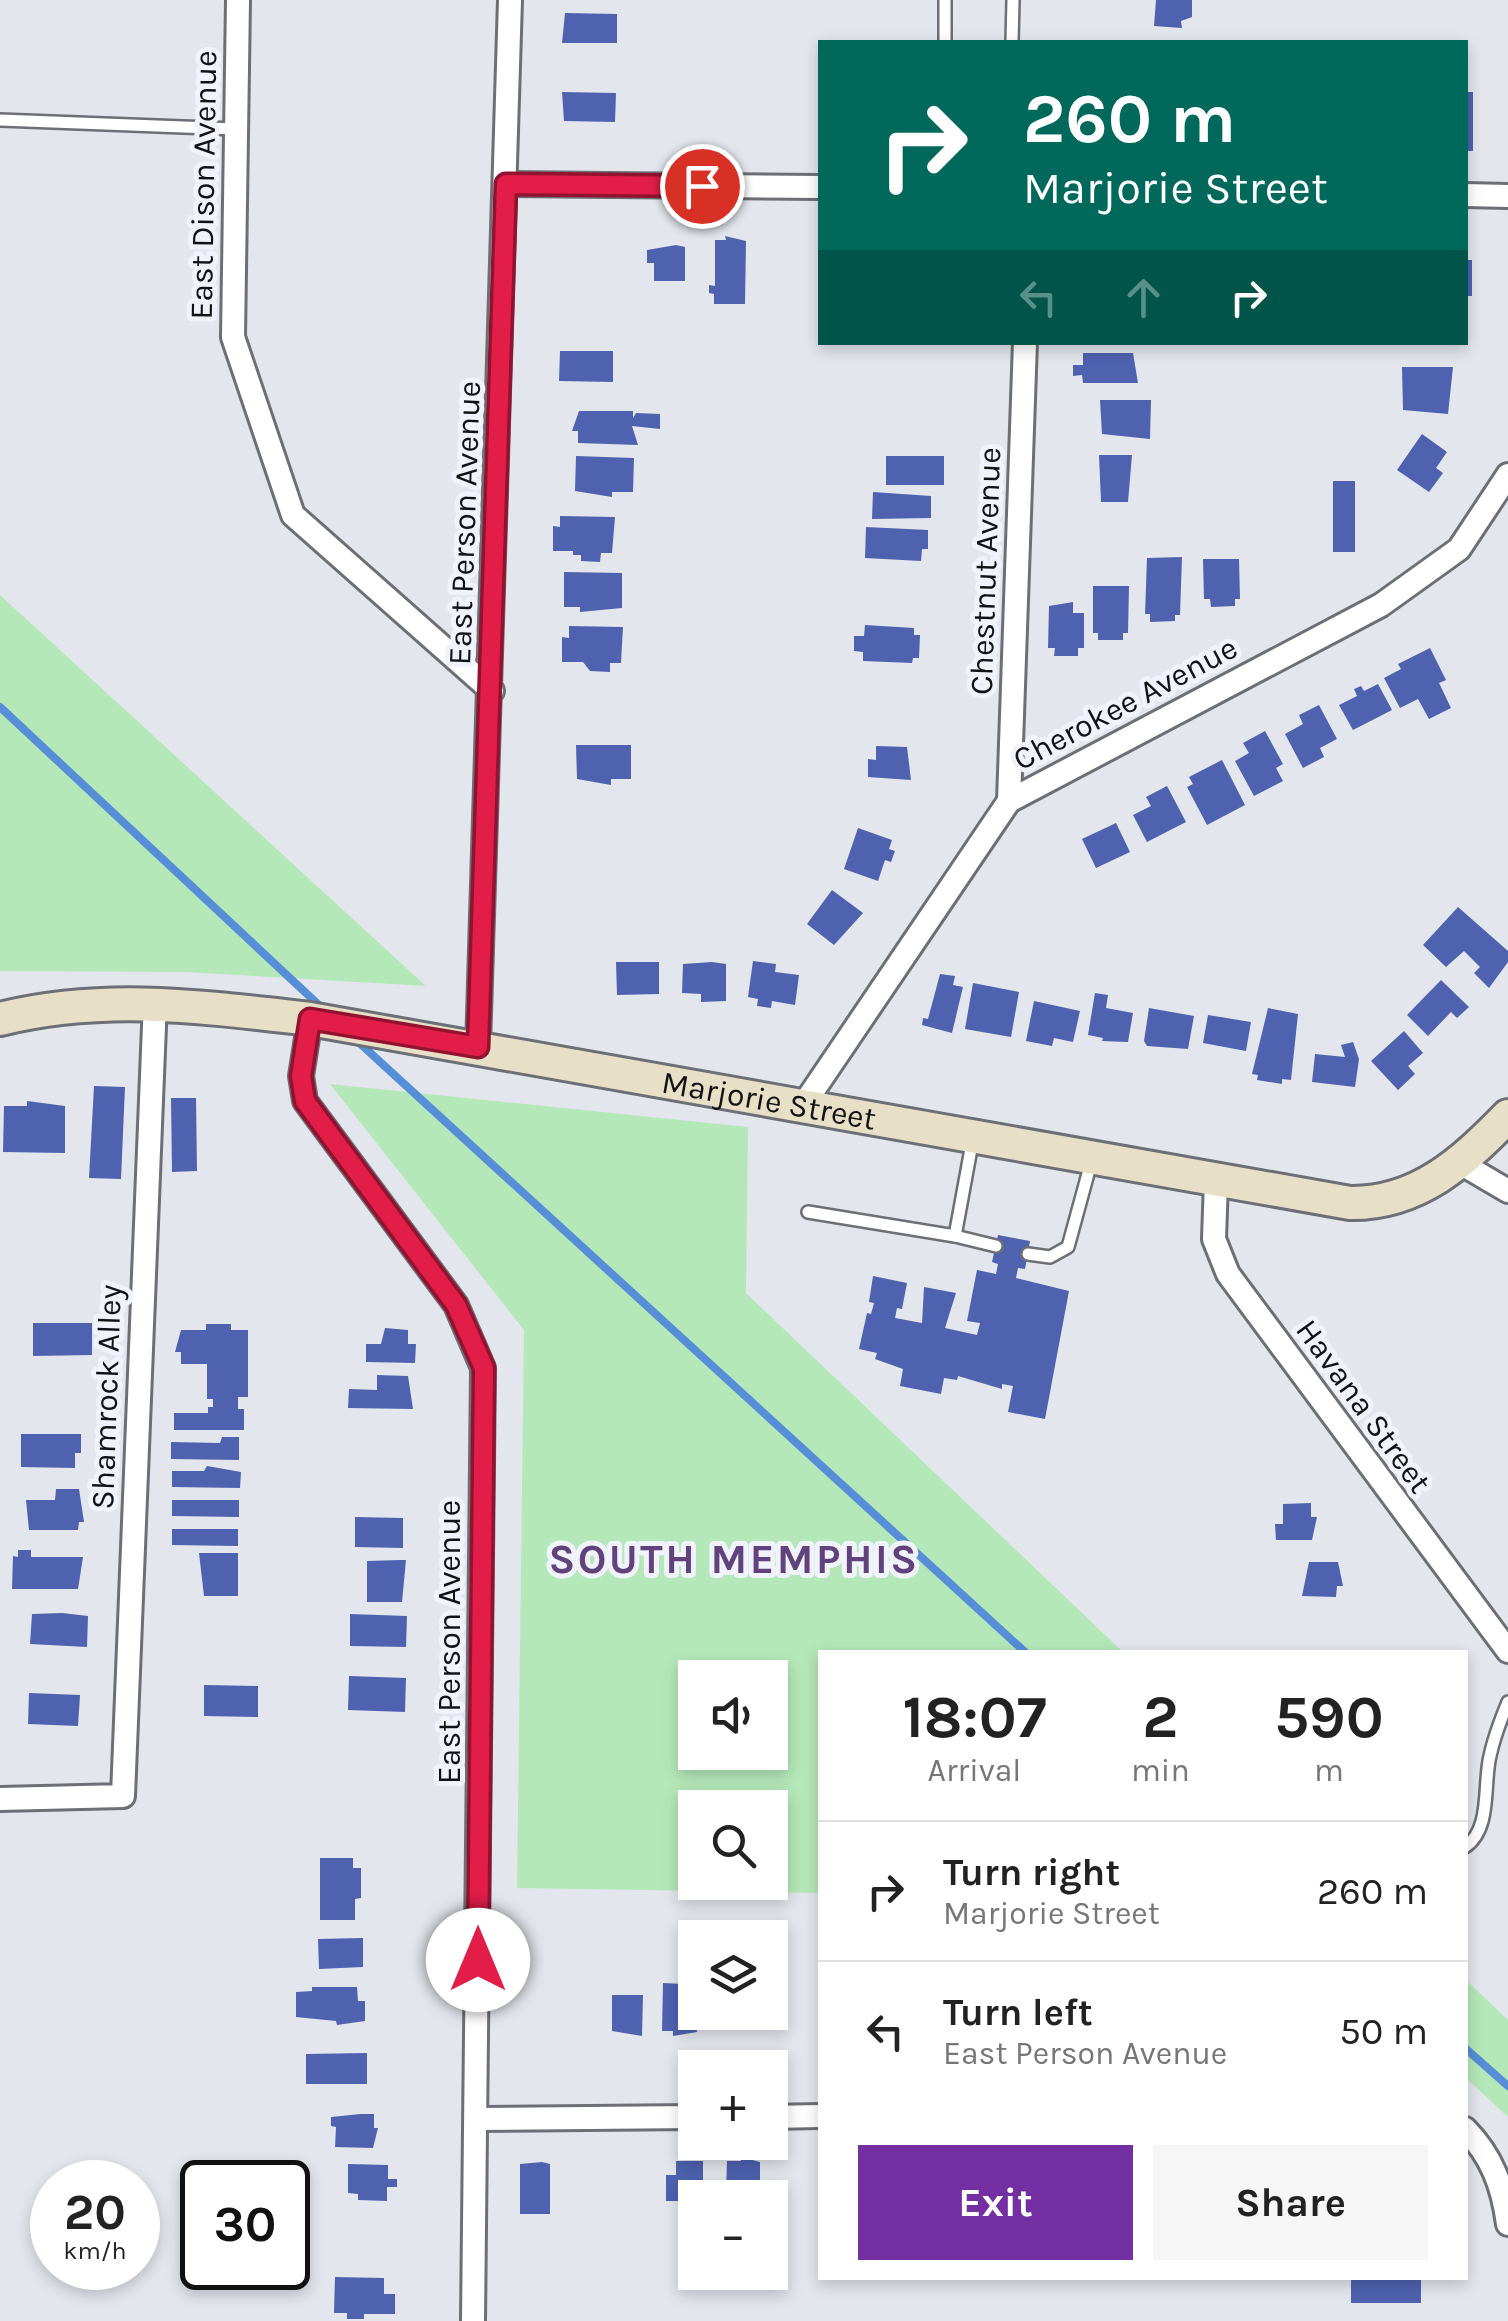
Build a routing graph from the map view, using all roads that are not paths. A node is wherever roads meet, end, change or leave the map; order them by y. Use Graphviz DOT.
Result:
graph roads {
  1 [pos="238,0"];
  2 [pos="510,0"];
  3 [pos="946,0"];
  4 [pos="1012,0"];
  5 [pos="945,40"];
  6 [pos="1012,40"];
  7 [pos="0,120"];
  8 [pos="236,128"];
  9 [pos="506,184"];
  10 [pos="818,188"];
  11 [pos="1468,196"];
  12 [pos="1508,196"];
  13 [pos="1025,345"];
  14 [pos="1508,475"];
  15 [pos="492,691"];
  16 [pos="1010,802"];
  17 [pos="155,1001"];
  18 [pos="310,1019"];
  19 [pos="0,1020"];
  20 [pos="478,1047"];
  21 [pos="802,1108"];
  22 [pos="1508,1116"];
  23 [pos="973,1138"];
  24 [pos="1092,1159"];
  25 [pos="1462,1164"];
  26 [pos="1216,1181"];
  27 [pos="1508,1191"];
  28 [pos="808,1212"];
  29 [pos="955,1236"];
  30 [pos="996,1246"];
  31 [pos="1028,1254"];
  32 [pos="1508,1651"];
  33 [pos="1508,1702"];
  34 [pos="0,1800"];
  35 [pos="1468,1845"];
  36 [pos="818,2116"];
  37 [pos="678,2117"];
  38 [pos="788,2117"];
  39 [pos="477,2118"];
  40 [pos="1468,2132"];
  41 [pos="1508,2224"];
  42 [pos="474,2321"];
  1 -- 8 [label="street, East Dison Avenue"];
  2 -- 9 [label="street, East Person Avenue"];
  3 -- 5 [label="lane"];
  4 -- 6 [label="lane"];
  7 -- 8 [label="lane"];
  8 -- 15 [label="street, East Dison Avenue"];
  9 -- 10 [label="street"];
  9 -- 15 [label="street, East Person Avenue"];
  11 -- 12 [label="street"];
  13 -- 16 [label="street, Chestnut Avenue"];
  14 -- 16 [label="street, Cherokee Avenue"];
  15 -- 20 [label="street, East Person Avenue"];
  16 -- 21 [label="street, Cherokee Avenue"];
  17 -- 18 [label="street, Marjorie Street"];
  17 -- 19 [label="street, Marjorie Street"];
  17 -- 34 [label="street, Shamrock Alley"];
  18 -- 20 [label="street, Marjorie Street"];
  18 -- 39 [label="street, East Person Avenue"];
  20 -- 21 [label="street, Marjorie Street"];
  21 -- 23 [label="street, Marjorie Street"];
  22 -- 25 [label="street, Marjorie Street"];
  23 -- 24 [label="street, Marjorie Street"];
  23 -- 29 [label="lane"];
  24 -- 26 [label="street, Marjorie Street"];
  24 -- 31 [label="lane"];
  25 -- 26 [label="street, Marjorie Street"];
  25 -- 27 [label="street"];
  26 -- 32 [label="street, Havana Street"];
  28 -- 29 [label="lane"];
  29 -- 30 [label="lane"];
  33 -- 35 [label="lane"];
  36 -- 38 [label="street"];
  37 -- 39 [label="street"];
  39 -- 42 [label="street, East Person Avenue"];
  40 -- 41 [label="street"];
}
